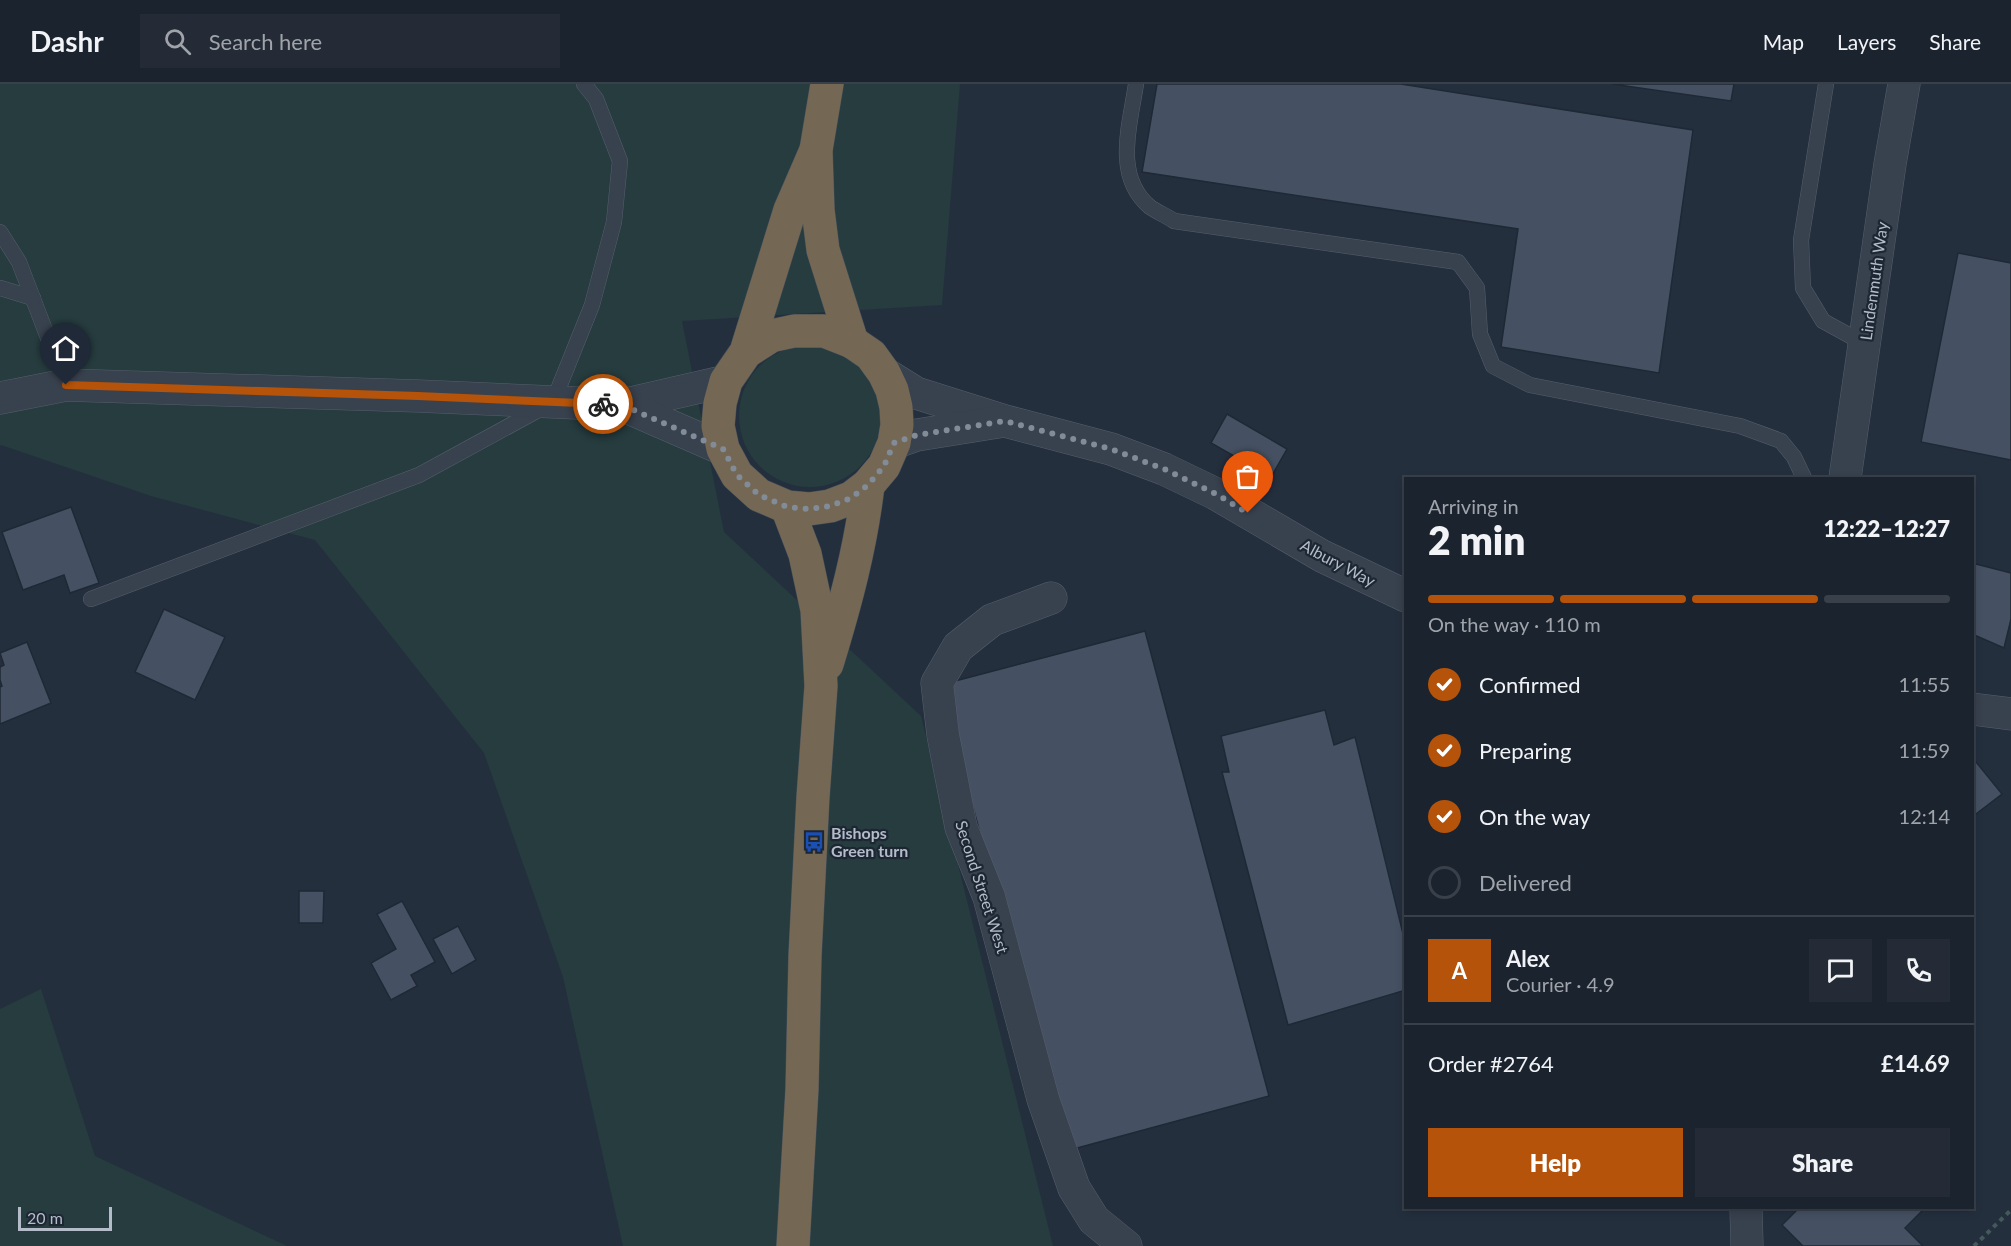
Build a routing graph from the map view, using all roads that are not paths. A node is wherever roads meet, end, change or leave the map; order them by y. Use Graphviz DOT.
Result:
graph roads {
  1 [pos="584,84"];
  2 [pos="827,84"];
  3 [pos="1136,84"];
  4 [pos="1826,84"];
  5 [pos="1904,84"];
  6 [pos="816,150"];
  7 [pos="0,232"];
  8 [pos="0,288"];
  9 [pos="33,298"];
  10 [pos="852,342"];
  11 [pos="1865,344"];
  12 [pos="746,352"];
  13 [pos="884,373"];
  14 [pos="726,381"];
  15 [pos="66,385"];
  16 [pos="0,398"];
  17 [pos="554,402"];
  18 [pos="622,405"];
  19 [pos="1005,421"];
  20 [pos="894,443"];
  21 [pos="723,449"];
  22 [pos="1804,477"];
  23 [pos="1845,477"];
  24 [pos="868,485"];
  25 [pos="787,507"];
  26 [pos="1404,595"];
  27 [pos="1051,598"];
  28 [pos="91,599"];
  29 [pos="821,686"];
  30 [pos="1974,709"];
  31 [pos="2011,714"];
  32 [pos="1746,1209"];
  33 [pos="793,1246"];
  34 [pos="1126,1246"];
  35 [pos="1747,1246"];
  1 -- 17 [label="lane"];
  2 -- 6 [label="highway"];
  3 -- 22 [label="lane"];
  4 -- 11 [label="lane"];
  5 -- 11 [label="street, Lindenmuth Way"];
  6 -- 10 [label="highway"];
  6 -- 12 [label="highway"];
  7 -- 9 [label="lane"];
  8 -- 9 [label="lane"];
  9 -- 15 [label="lane"];
  10 -- 12 [label="highway"];
  10 -- 13 [label="highway"];
  11 -- 23 [label="street, Lindenmuth Way"];
  12 -- 14 [label="highway"];
  13 -- 19 [label="street, Albury Way"];
  13 -- 20 [label="highway"];
  14 -- 18 [label="street"];
  14 -- 21 [label="highway"];
  15 -- 16 [label="street"];
  15 -- 17 [label="street"];
  17 -- 18 [label="street"];
  17 -- 28 [label="lane"];
  18 -- 21 [label="street"];
  19 -- 20 [label="street, Albury Way"];
  19 -- 26 [label="street, Albury Way"];
  20 -- 24 [label="highway"];
  21 -- 25 [label="highway"];
  24 -- 25 [label="highway"];
  24 -- 29 [label="highway"];
  25 -- 29 [label="highway"];
  27 -- 34 [label="street, Second Street West"];
  29 -- 33 [label="highway"];
  30 -- 31 [label="street"];
  32 -- 35 [label="street"];
}
